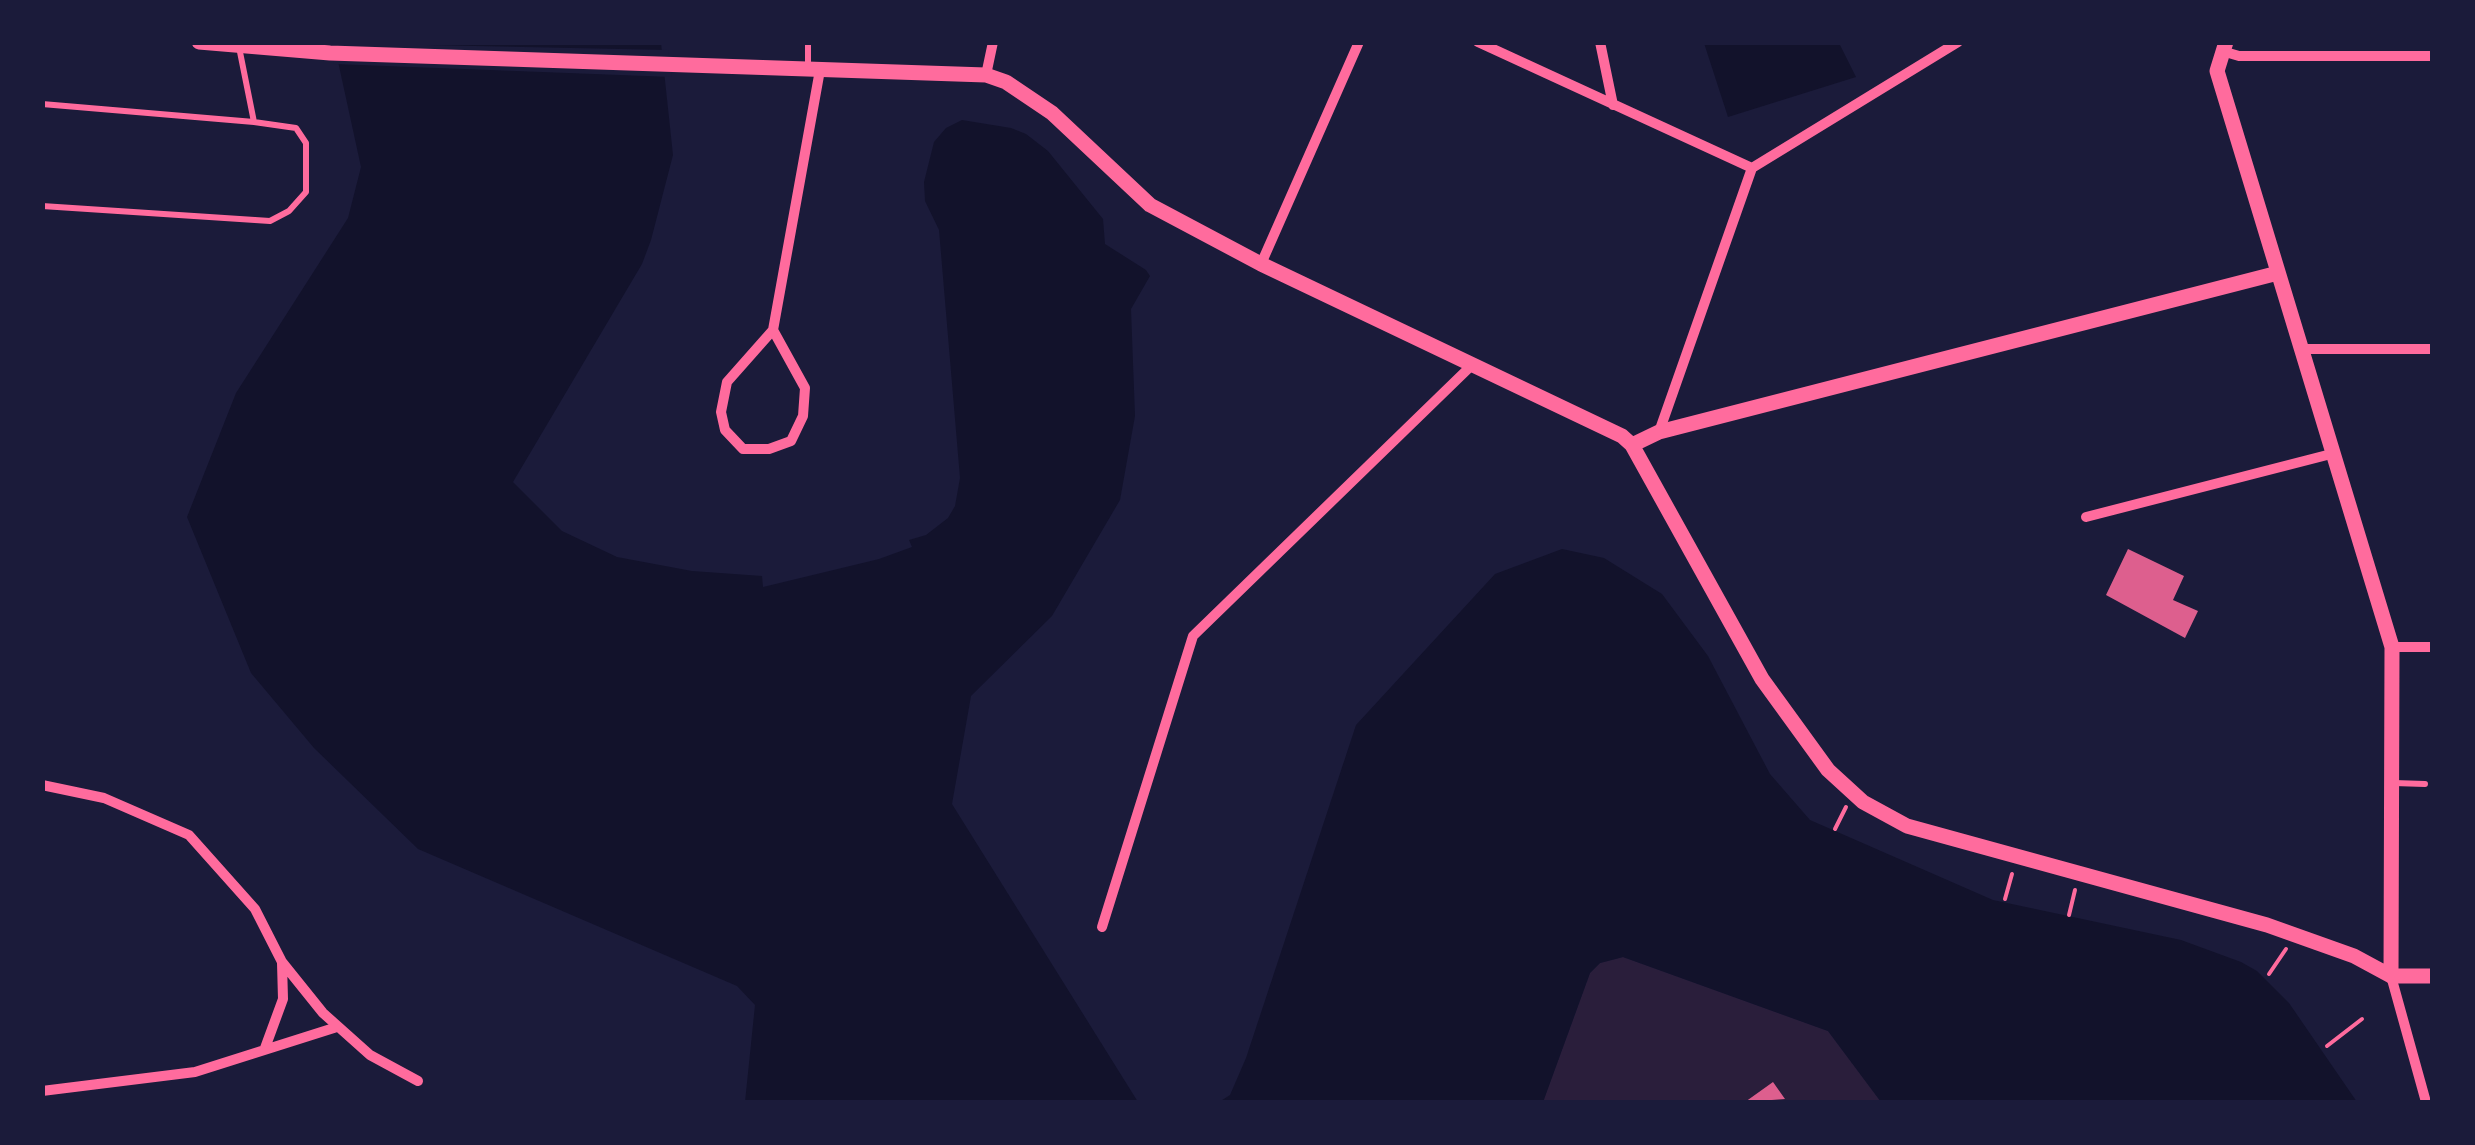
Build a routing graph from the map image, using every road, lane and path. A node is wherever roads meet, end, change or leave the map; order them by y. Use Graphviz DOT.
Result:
graph roads {
  1 [pos="200,42"];
  2 [pos="808,42"];
  3 [pos="992,42"];
  4 [pos="1359,42"];
  5 [pos="1478,42"];
  6 [pos="1600,42"];
  7 [pos="1958,42"];
  8 [pos="2222,45"];
  9 [pos="238,46"];
  10 [pos="2432,56"];
  11 [pos="814,70"];
  12 [pos="986,74"];
  13 [pos="42,104"];
  14 [pos="1614,105"];
  15 [pos="254,122"];
  16 [pos="1752,168"];
  17 [pos="42,206"];
  18 [pos="1261,264"];
  19 [pos="2278,272"];
  20 [pos="774,330"];
  21 [pos="2302,349"];
  22 [pos="2432,349"];
  23 [pos="1473,364"];
  24 [pos="1659,432"];
  25 [pos="1632,445"];
  26 [pos="2335,453"];
  27 [pos="2086,517"];
  28 [pos="2392,647"];
  29 [pos="2432,647"];
  30 [pos="2392,784"];
  31 [pos="2424,784"];
  32 [pos="42,785"];
  33 [pos="1852,794"];
  34 [pos="1835,830"];
  35 [pos="2016,856"];
  36 [pos="2078,873"];
  37 [pos="2005,898"];
  38 [pos="2069,915"];
  39 [pos="1102,927"];
  40 [pos="2290,944"];
  41 [pos="282,962"];
  42 [pos="2269,974"];
  43 [pos="2391,976"];
  44 [pos="2432,976"];
  45 [pos="2362,1019"];
  46 [pos="337,1027"];
  47 [pos="2327,1046"];
  48 [pos="265,1048"];
  49 [pos="418,1081"];
  50 [pos="42,1091"];
  51 [pos="2426,1102"];
  1 -- 9 [label="street"];
  2 -- 11 [label="lane"];
  3 -- 12 [label="street"];
  4 -- 18 [label="street"];
  5 -- 14 [label="street"];
  6 -- 14 [label="street"];
  7 -- 16 [label="street"];
  8 -- 10 [label="street"];
  8 -- 19 [label="street"];
  9 -- 11 [label="street"];
  9 -- 15 [label="lane"];
  11 -- 12 [label="street"];
  11 -- 20 [label="street"];
  12 -- 18 [label="street"];
  13 -- 15 [label="lane"];
  14 -- 16 [label="street"];
  15 -- 17 [label="lane"];
  16 -- 24 [label="street"];
  18 -- 23 [label="street"];
  19 -- 21 [label="street"];
  19 -- 24 [label="street"];
  20 -- 20 [label="street"];
  21 -- 22 [label="street"];
  21 -- 26 [label="street"];
  23 -- 25 [label="street"];
  23 -- 39 [label="street"];
  24 -- 25 [label="street"];
  25 -- 33 [label="street"];
  26 -- 27 [label="street"];
  26 -- 28 [label="street"];
  28 -- 29 [label="street"];
  28 -- 30 [label="street"];
  30 -- 31 [label="lane"];
  30 -- 43 [label="street"];
  32 -- 41 [label="street"];
  33 -- 34 [label="path"];
  33 -- 35 [label="street"];
  35 -- 36 [label="street"];
  35 -- 37 [label="path"];
  36 -- 38 [label="path"];
  36 -- 43 [label="street"];
  40 -- 42 [label="path"];
  41 -- 46 [label="street"];
  41 -- 48 [label="street"];
  43 -- 44 [label="street"];
  43 -- 51 [label="street"];
  45 -- 47 [label="path"];
  46 -- 48 [label="street"];
  46 -- 49 [label="street"];
  48 -- 50 [label="street"];
}
